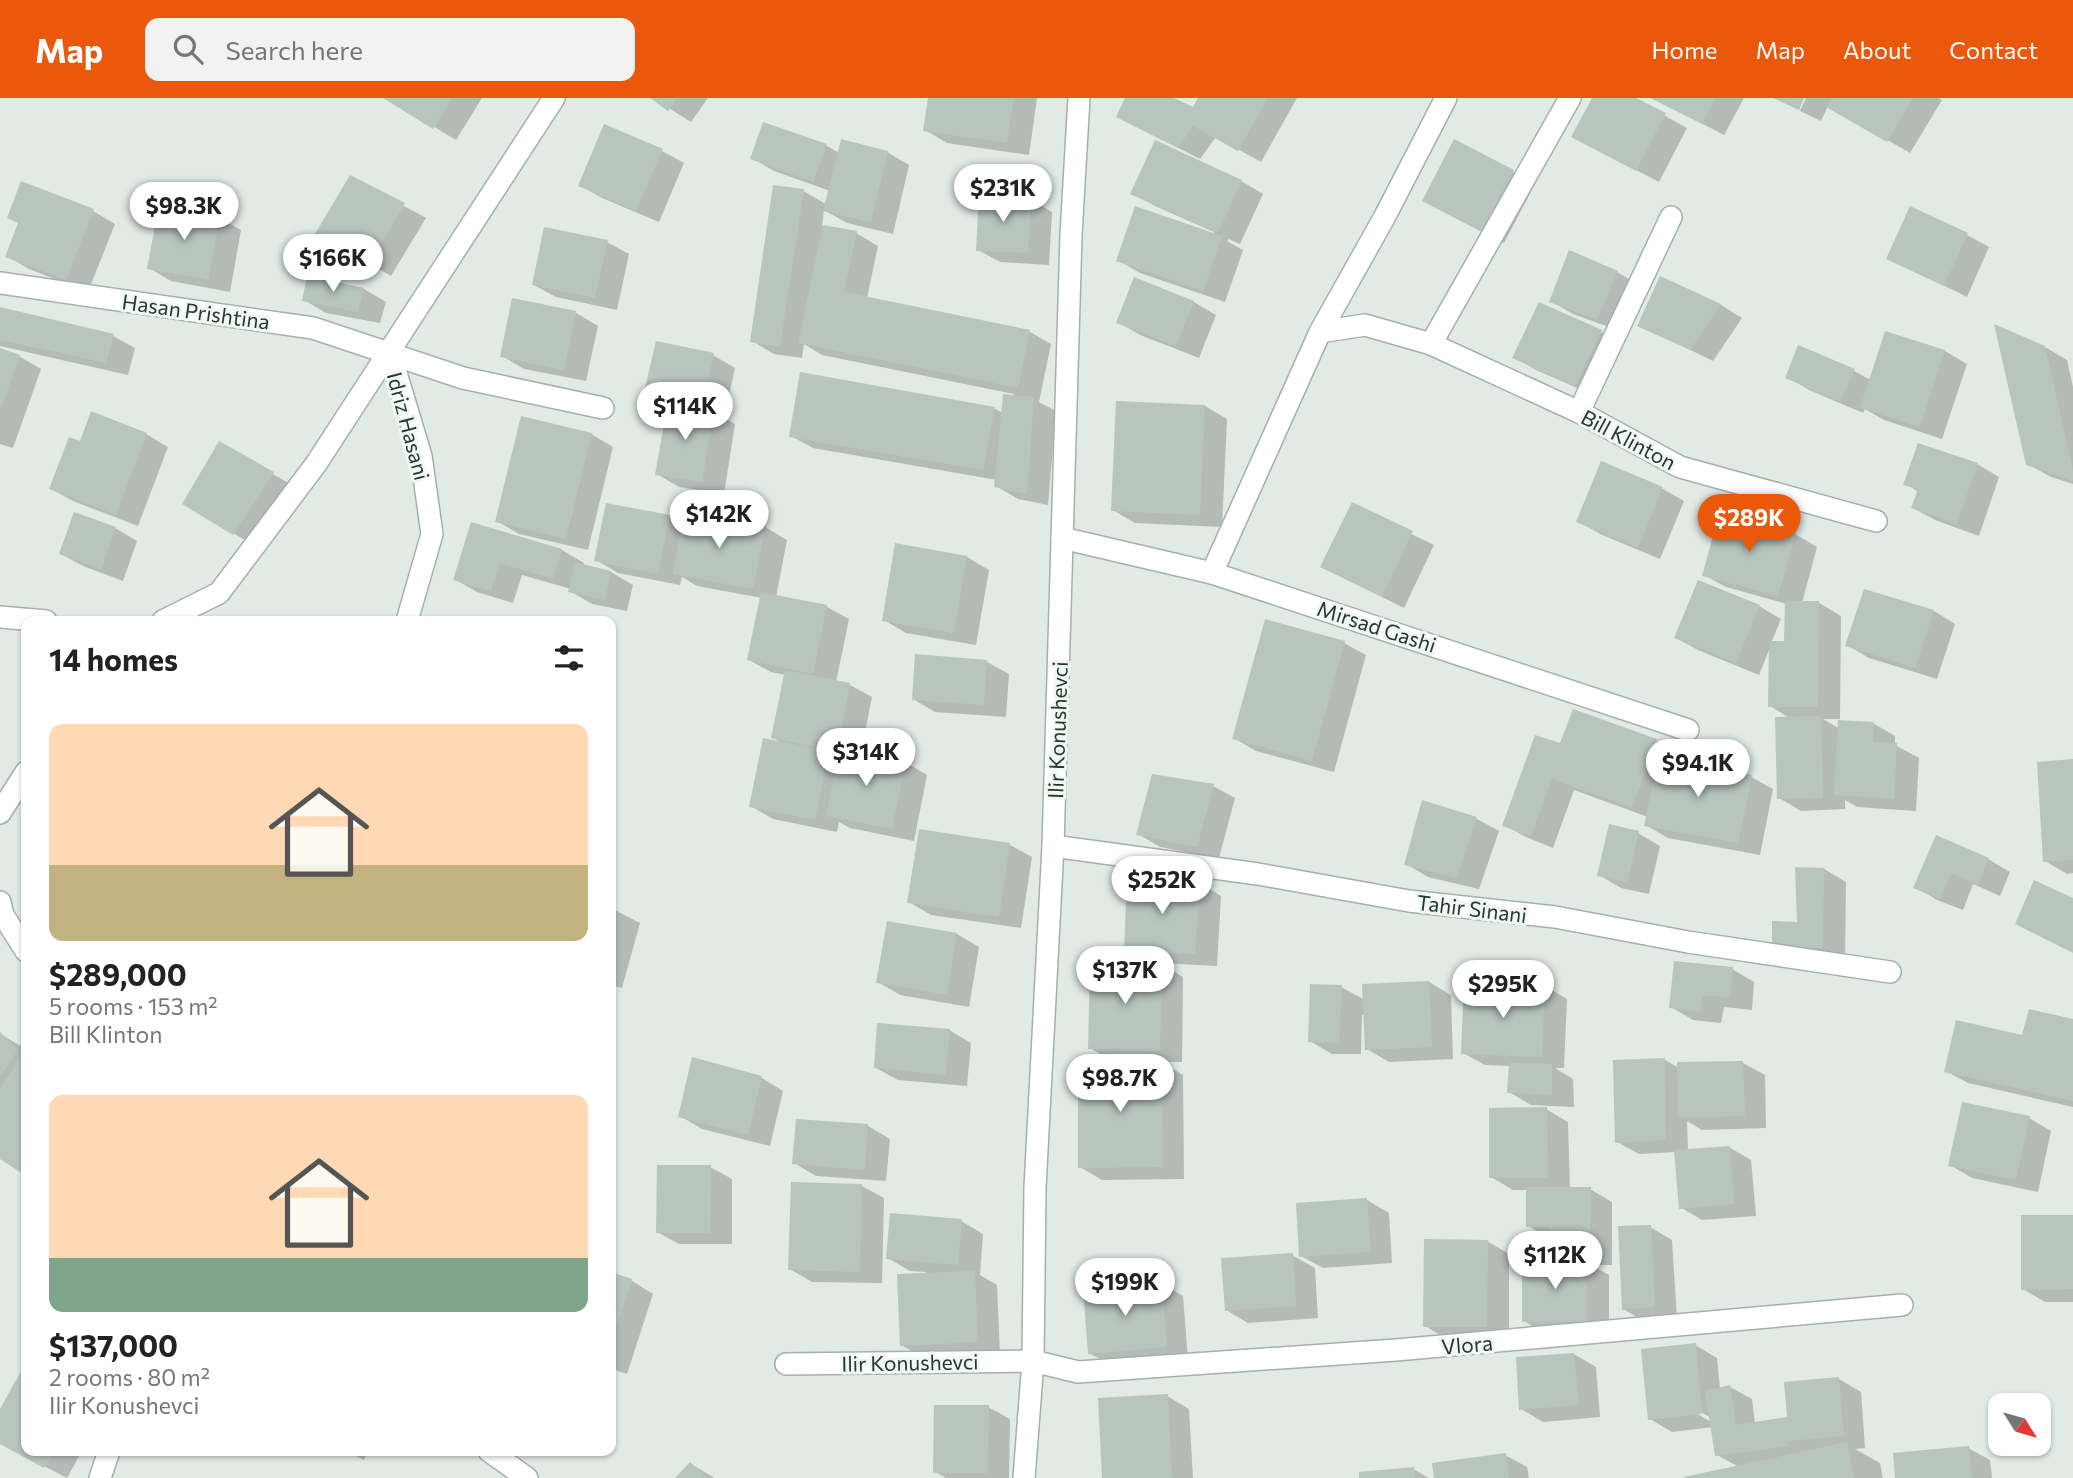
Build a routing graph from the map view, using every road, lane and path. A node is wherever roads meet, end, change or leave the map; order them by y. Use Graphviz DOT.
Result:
graph roads {
  1 [pos="554,98"];
  2 [pos="1079,98"];
  3 [pos="1446,98"];
  4 [pos="1570,98"];
  5 [pos="1671,216"];
  6 [pos="0,283"];
  7 [pos="1320,332"];
  8 [pos="1431,344"];
  9 [pos="390,354"];
  10 [pos="603,408"];
  11 [pos="1579,412"];
  12 [pos="1876,521"];
  13 [pos="1062,538"];
  14 [pos="1212,573"];
  15 [pos="173,616"];
  16 [pos="408,616"];
  17 [pos="0,617"];
  18 [pos="21,619"];
  19 [pos="1688,730"];
  20 [pos="21,780"];
  21 [pos="0,813"];
  22 [pos="1053,846"];
  23 [pos="0,902"];
  24 [pos="21,943"];
  25 [pos="1890,972"];
  26 [pos="1902,1305"];
  27 [pos="1033,1361"];
  28 [pos="786,1364"];
  29 [pos="107,1456"];
  30 [pos="496,1456"];
  31 [pos="100,1478"];
  32 [pos="527,1478"];
  33 [pos="1024,1478"];
  1 -- 9 [label="street"];
  2 -- 13 [label="street, Ilir Konushevci"];
  3 -- 7 [label="street"];
  4 -- 8 [label="street"];
  5 -- 11 [label="street"];
  6 -- 9 [label="street, Hasan Prishtina"];
  7 -- 8 [label="street, Bill Klinton"];
  7 -- 14 [label="street"];
  8 -- 11 [label="street, Bill Klinton"];
  9 -- 10 [label="street, Hasan Prishtina"];
  9 -- 15 [label="street"];
  9 -- 16 [label="street, Idriz Hasani"];
  11 -- 12 [label="street, Bill Klinton"];
  13 -- 14 [label="street, Mirsad Gashi"];
  13 -- 22 [label="street, Ilir Konushevci"];
  14 -- 19 [label="street, Mirsad Gashi"];
  17 -- 18 [label="street"];
  20 -- 21 [label="street"];
  22 -- 25 [label="street, Tahir Sinani"];
  22 -- 27 [label="street, Ilir Konushevci"];
  23 -- 24 [label="street"];
  26 -- 27 [label="street, Vlora"];
  27 -- 28 [label="street, Ilir Konushevci"];
  27 -- 33 [label="street, Ilir Konushevci"];
  29 -- 31 [label="street"];
  30 -- 32 [label="street"];
}
